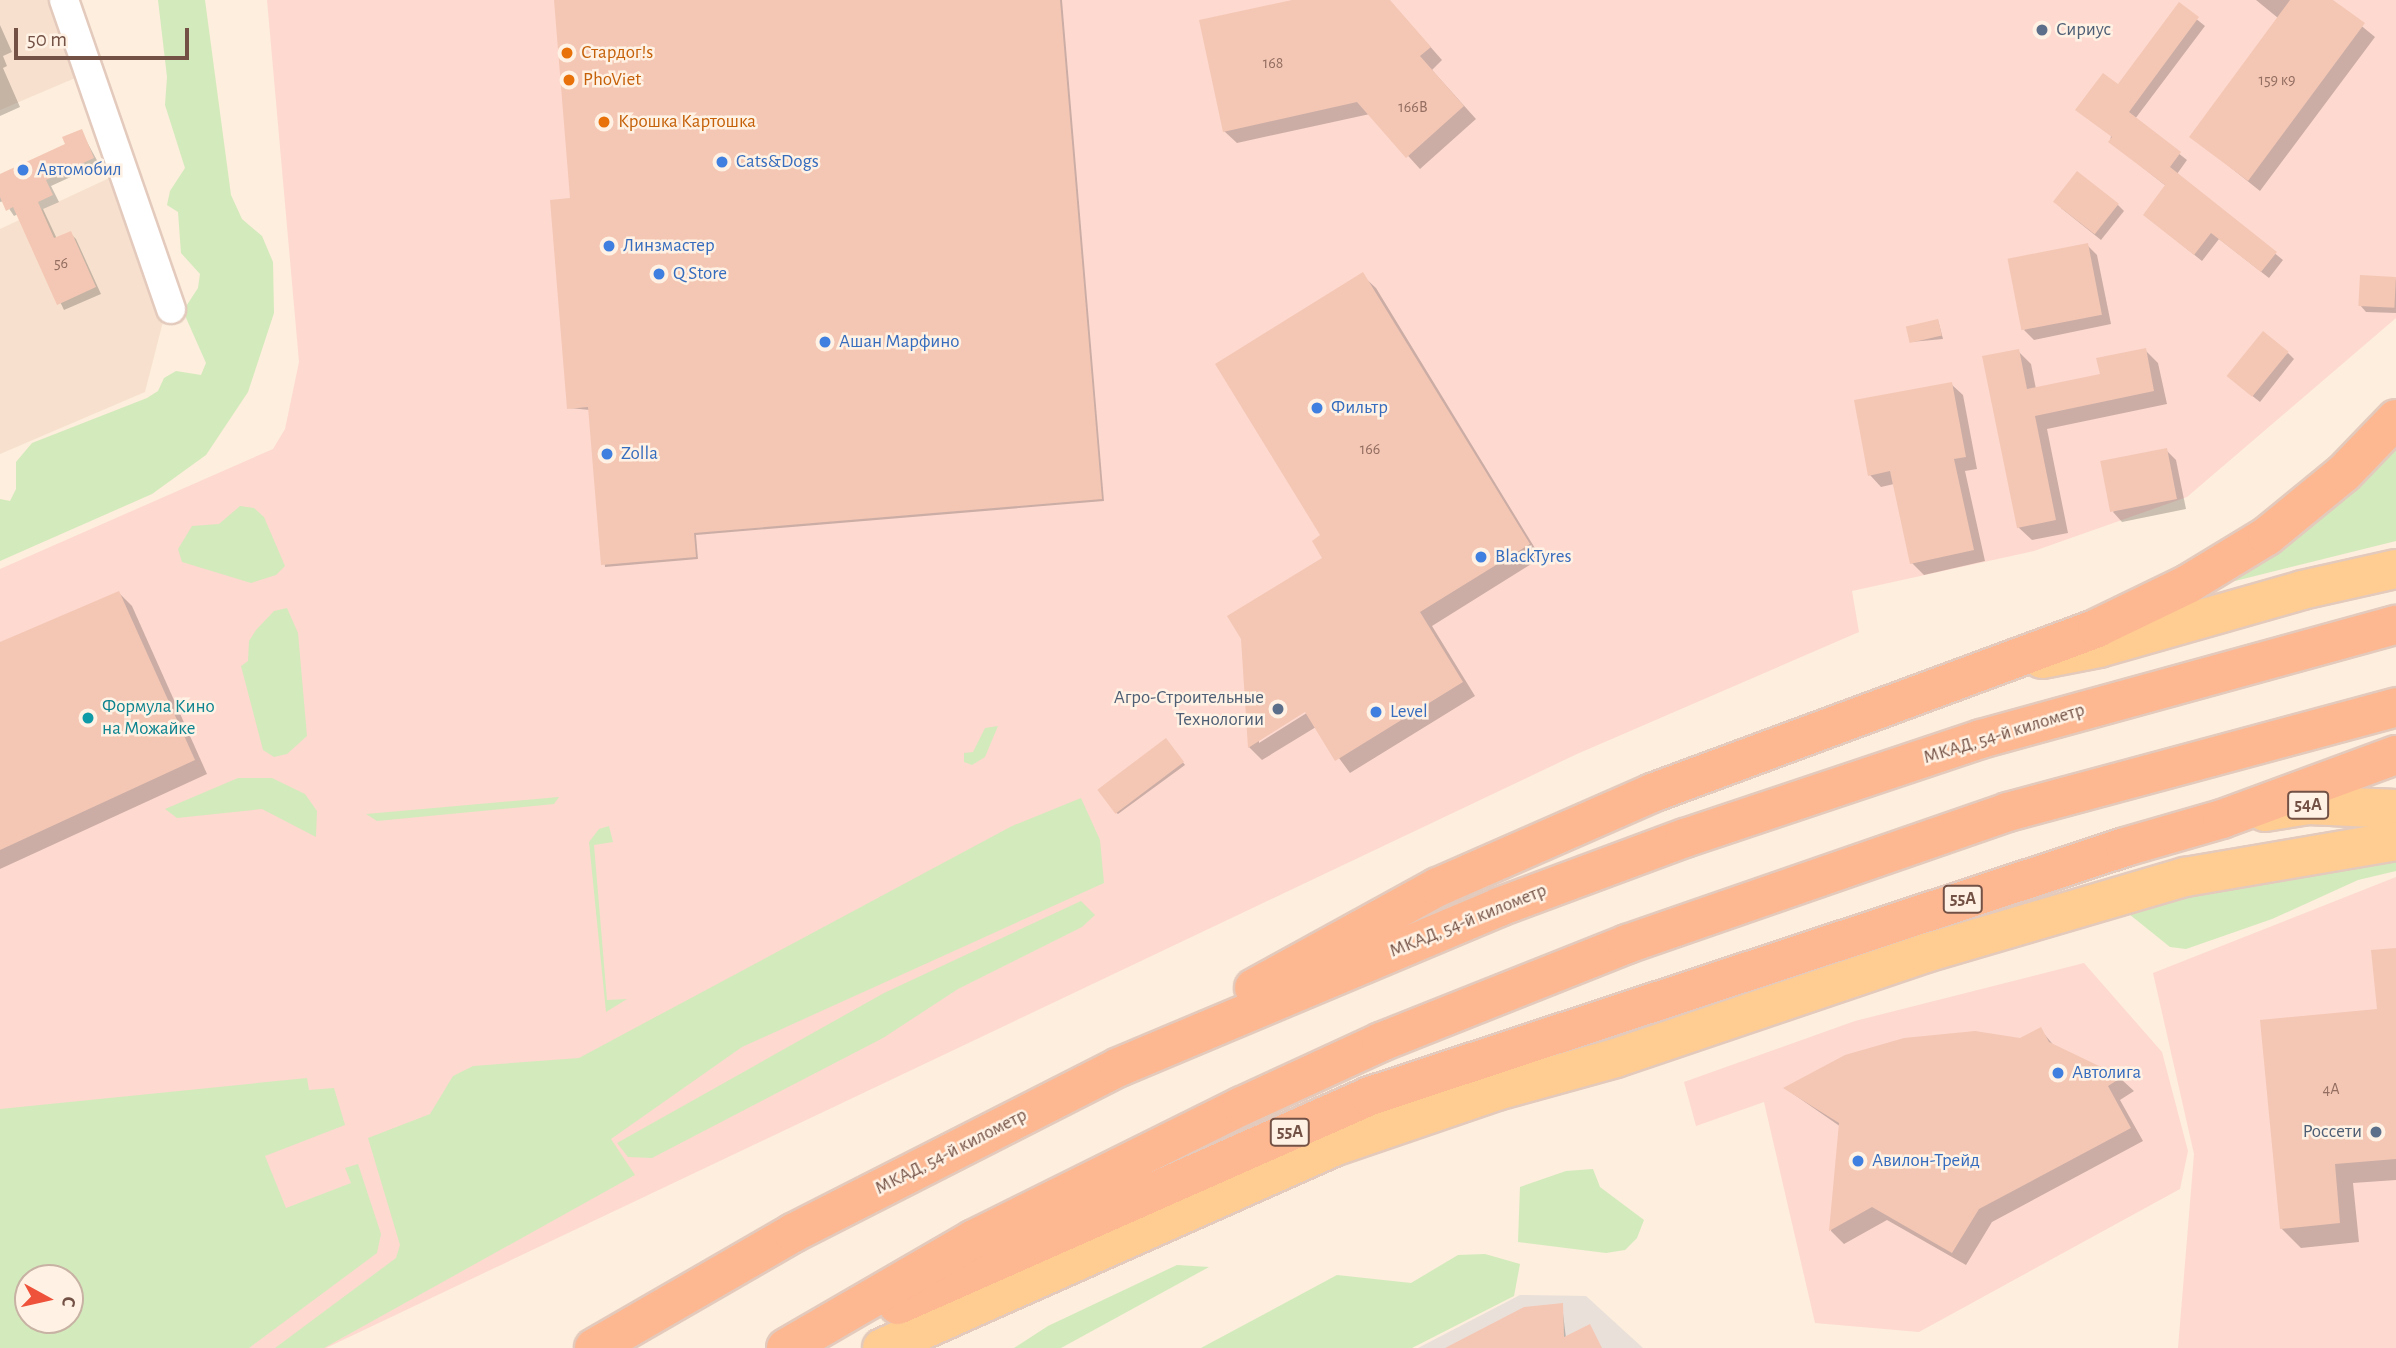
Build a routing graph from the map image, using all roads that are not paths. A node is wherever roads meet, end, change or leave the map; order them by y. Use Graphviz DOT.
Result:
graph roads {
  1 [pos="64,0"];
  2 [pos="172,309"];
  3 [pos="2396,419"];
  4 [pos="2396,569"];
  5 [pos="2396,625"];
  6 [pos="1983,670"];
  7 [pos="2396,707"];
  8 [pos="2396,755"];
  9 [pos="2396,809"];
  10 [pos="2222,819"];
  11 [pos="2396,841"];
  12 [pos="1119,1067"];
  13 [pos="594,1348"];
  14 [pos="786,1348"];
  15 [pos="793,1348"];
  16 [pos="882,1348"];
  1 -- 2 [label="street"];
  3 -- 6 [label="highway"];
  4 -- 6 [label="main road"];
  5 -- 12 [label="highway, МКАД, 54-й километр"];
  6 -- 12 [label="highway"];
  7 -- 14 [label="highway"];
  8 -- 10 [label="highway, 55А"];
  9 -- 10 [label="main road, 54А"];
  10 -- 15 [label="highway, 55А"];
  11 -- 16 [label="main road"];
  12 -- 13 [label="highway, МКАД, 54-й километр"];
}
